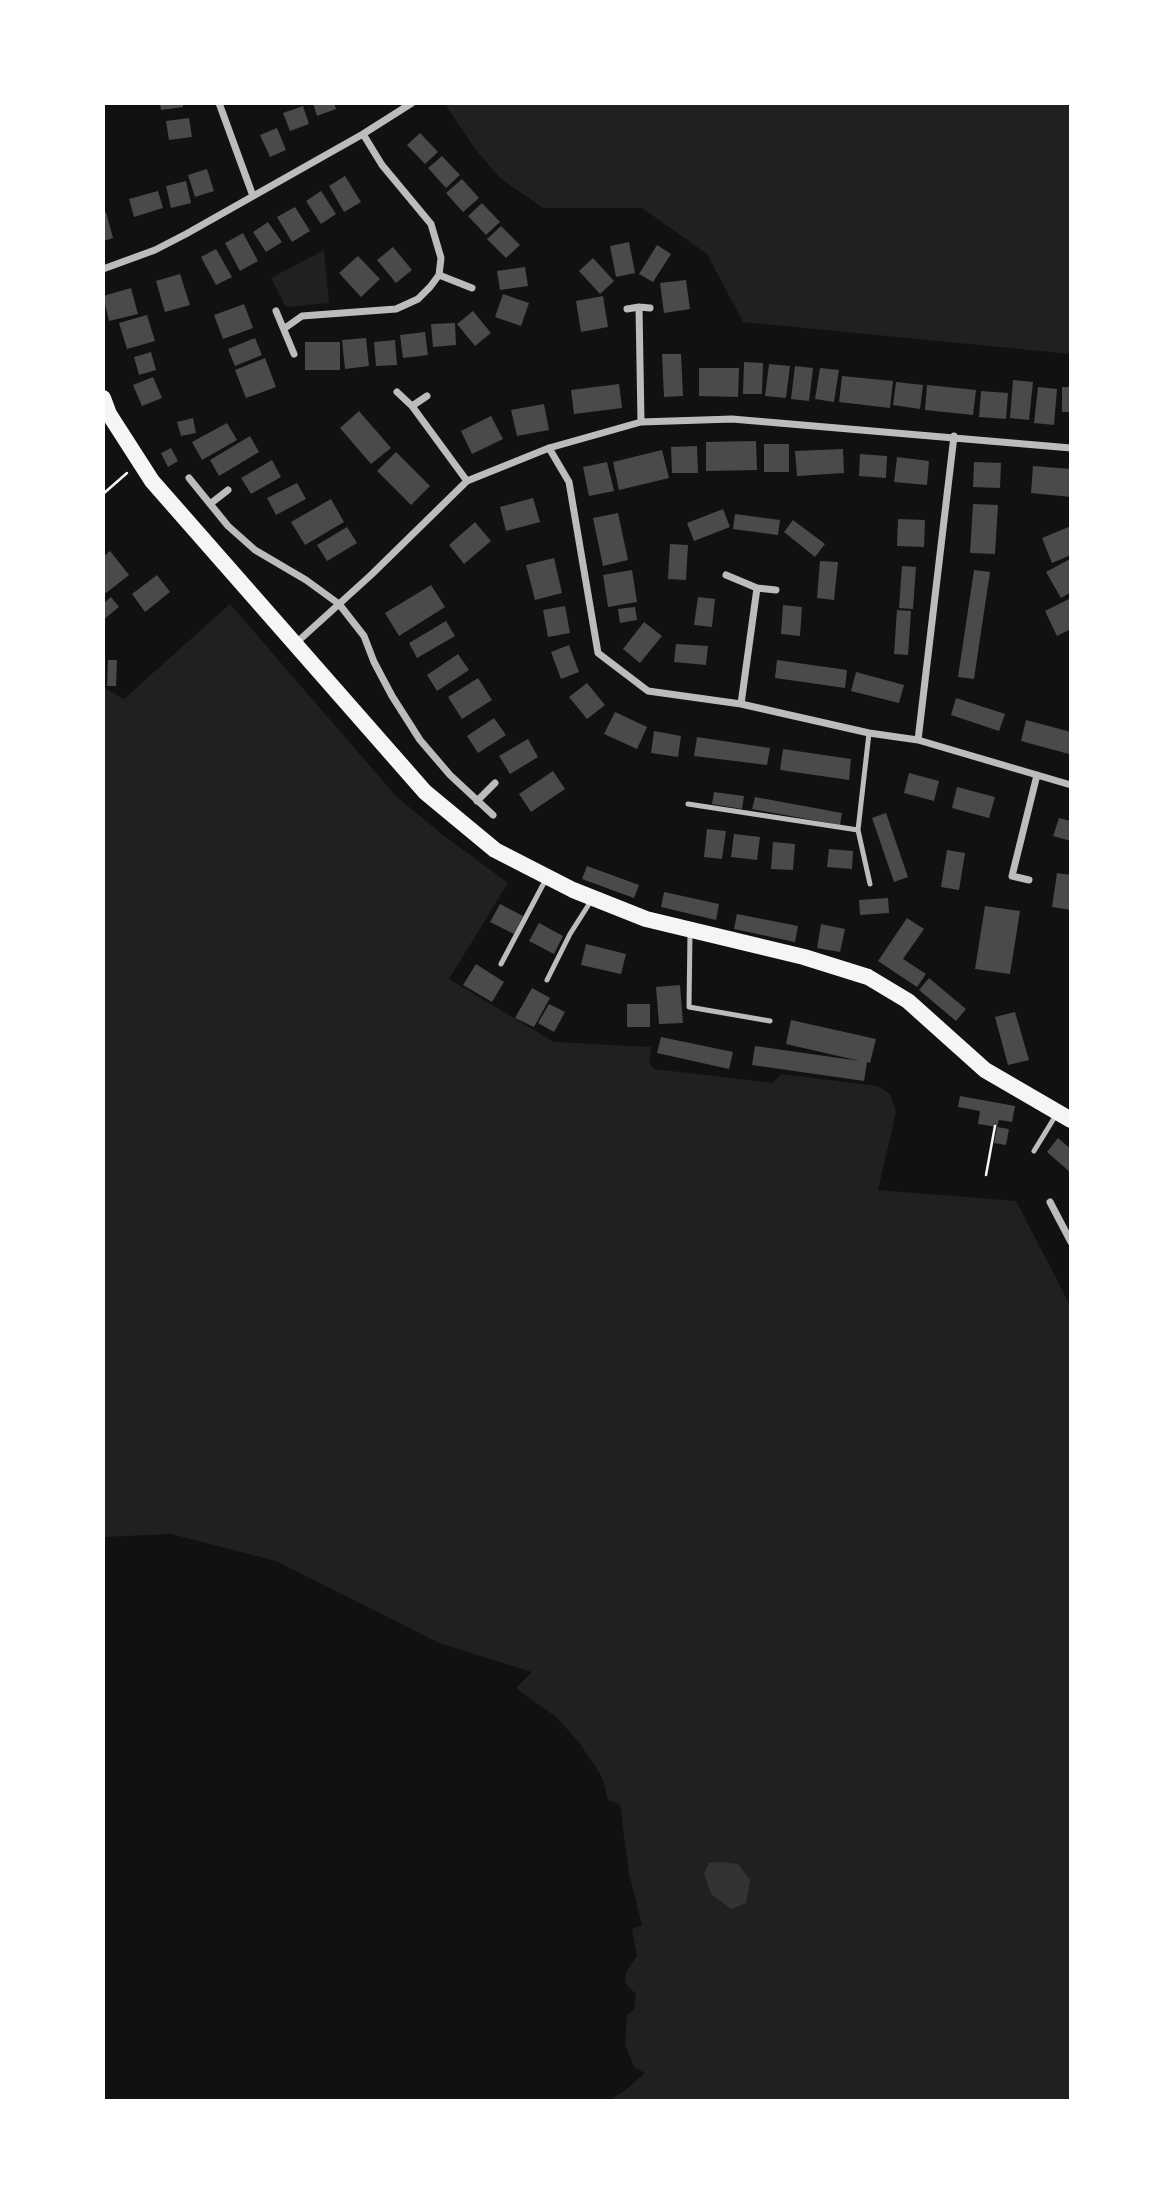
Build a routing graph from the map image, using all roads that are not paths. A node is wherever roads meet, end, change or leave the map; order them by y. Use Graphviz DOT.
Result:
graph roads {
  1 [pos="219,103"];
  2 [pos="412,103"];
  3 [pos="363,134"];
  4 [pos="253,196"];
  5 [pos="103,269"];
  6 [pos="439,275"];
  7 [pos="472,288"];
  8 [pos="639,307"];
  9 [pos="650,308"];
  10 [pos="626,309"];
  11 [pos="276,311"];
  12 [pos="285,328"];
  13 [pos="294,354"];
  14 [pos="397,392"];
  15 [pos="427,396"];
  16 [pos="103,398"];
  17 [pos="412,406"];
  18 [pos="641,422"];
  19 [pos="954,436"];
  20 [pos="549,448"];
  21 [pos="1071,448"];
  22 [pos="189,478"];
  23 [pos="467,481"];
  24 [pos="228,490"];
  25 [pos="210,504"];
  26 [pos="726,575"];
  27 [pos="757,588"];
  28 [pos="776,590"];
  29 [pos="339,604"];
  30 [pos="295,644"];
  31 [pos="741,704"];
  32 [pos="869,733"];
  33 [pos="918,740"];
  34 [pos="1037,775"];
  35 [pos="495,783"];
  36 [pos="1071,785"];
  37 [pos="477,801"];
  38 [pos="688,804"];
  39 [pos="493,815"];
  40 [pos="858,830"];
  41 [pos="547,877"];
  42 [pos="1029,880"];
  43 [pos="870,884"];
  44 [pos="593,898"];
  45 [pos="690,930"];
  46 [pos="501,964"];
  47 [pos="547,980"];
  48 [pos="770,1021"];
  49 [pos="1064,1116"];
  50 [pos="1034,1151"];
  51 [pos="1050,1202"];
  52 [pos="1071,1242"];
  1 -- 4 [label="street"];
  2 -- 3 [label="street"];
  3 -- 4 [label="street"];
  3 -- 6 [label="street"];
  4 -- 5 [label="street"];
  6 -- 7 [label="street"];
  6 -- 12 [label="street"];
  8 -- 9 [label="street"];
  8 -- 10 [label="street"];
  8 -- 18 [label="street"];
  11 -- 12 [label="street"];
  12 -- 13 [label="street"];
  14 -- 17 [label="street"];
  15 -- 17 [label="street"];
  16 -- 30 [label="main road"];
  17 -- 23 [label="street"];
  18 -- 19 [label="street"];
  18 -- 20 [label="street"];
  19 -- 21 [label="street"];
  19 -- 33 [label="street"];
  20 -- 23 [label="street"];
  20 -- 31 [label="street"];
  22 -- 25 [label="street"];
  23 -- 29 [label="street"];
  24 -- 25 [label="street"];
  25 -- 29 [label="street"];
  26 -- 27 [label="street"];
  27 -- 28 [label="street"];
  27 -- 31 [label="street"];
  29 -- 30 [label="street"];
  29 -- 37 [label="street"];
  30 -- 41 [label="main road"];
  31 -- 32 [label="street"];
  32 -- 33 [label="street"];
  32 -- 40 [label="lane"];
  33 -- 34 [label="street"];
  34 -- 36 [label="street"];
  34 -- 42 [label="street"];
  35 -- 37 [label="street"];
  37 -- 39 [label="street"];
  38 -- 40 [label="lane"];
  40 -- 43 [label="lane"];
  41 -- 44 [label="main road"];
  41 -- 46 [label="lane"];
  44 -- 45 [label="main road"];
  44 -- 47 [label="lane"];
  45 -- 48 [label="lane"];
  45 -- 49 [label="main road"];
  49 -- 50 [label="lane"];
  51 -- 52 [label="street"];
}
